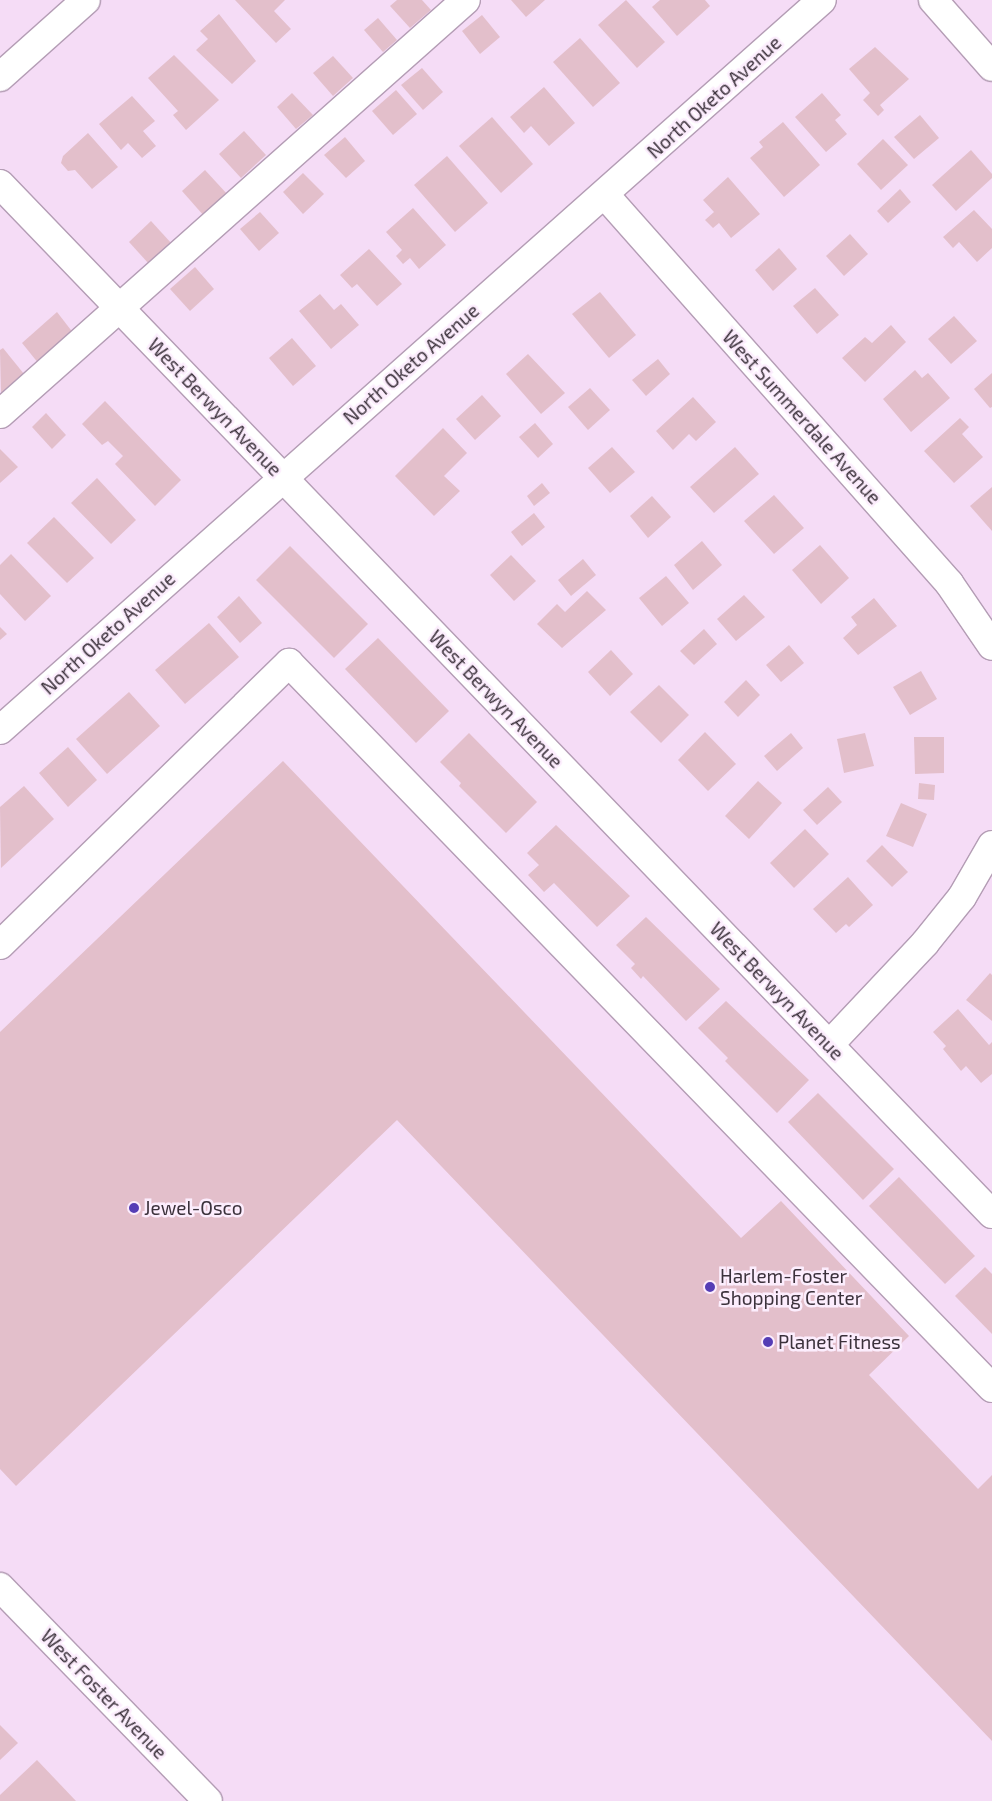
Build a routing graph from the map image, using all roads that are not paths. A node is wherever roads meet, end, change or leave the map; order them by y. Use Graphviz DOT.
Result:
graph roads {
  1 [pos="86,0"];
  2 [pos="466,0"];
  3 [pos="822,0"];
  4 [pos="933,0"];
  5 [pos="992,67"];
  6 [pos="0,77"];
  7 [pos="0,184"];
  8 [pos="604,195"];
  9 [pos="119,307"];
  10 [pos="0,414"];
  11 [pos="282,477"];
  12 [pos="992,646"];
  13 [pos="0,730"];
  14 [pos="992,845"];
  15 [pos="0,945"];
  16 [pos="830,1045"];
  17 [pos="992,1214"];
  18 [pos="992,1388"];
  19 [pos="0,1587"];
  20 [pos="208,1801"];
  1 -- 6 [label="street"];
  2 -- 9 [label="street"];
  3 -- 8 [label="street, North Oketo Avenue"];
  4 -- 5 [label="street"];
  7 -- 9 [label="street, West Berwyn Avenue"];
  8 -- 11 [label="street, North Oketo Avenue"];
  8 -- 12 [label="street, West Summerdale Avenue"];
  9 -- 10 [label="street"];
  9 -- 11 [label="street, West Berwyn Avenue"];
  11 -- 13 [label="street, North Oketo Avenue"];
  11 -- 16 [label="street, West Berwyn Avenue"];
  14 -- 16 [label="street"];
  15 -- 18 [label="street"];
  16 -- 17 [label="street, West Berwyn Avenue"];
  19 -- 20 [label="street, West Foster Avenue"];
}
